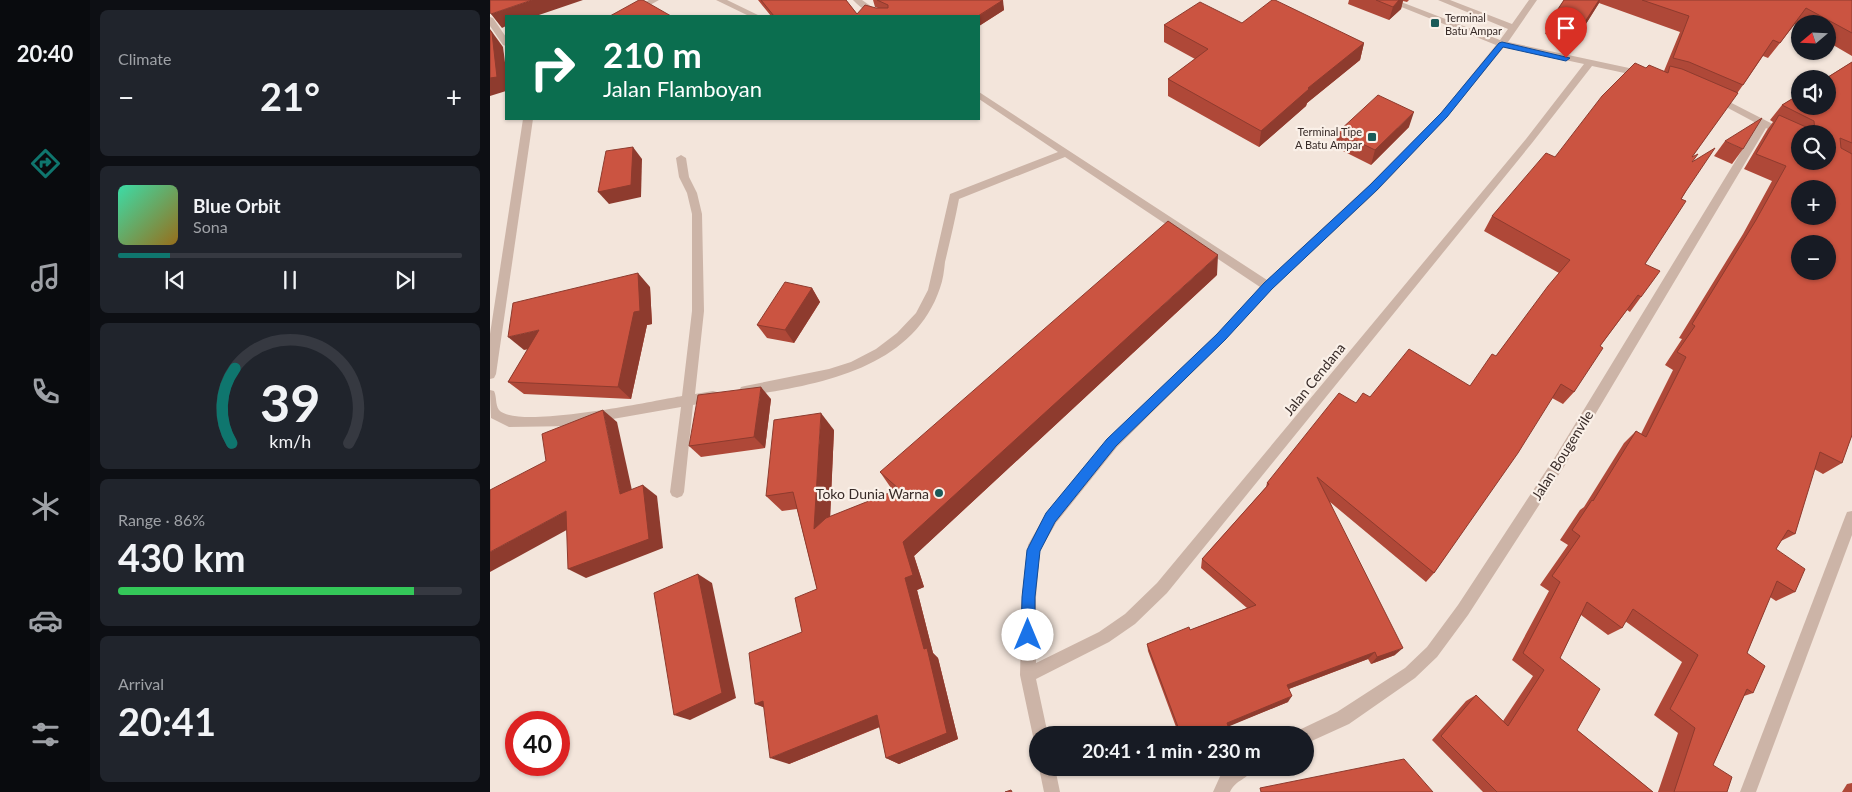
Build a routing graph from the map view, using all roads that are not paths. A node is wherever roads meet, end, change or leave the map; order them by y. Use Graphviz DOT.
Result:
graph roads {
  1 [pos="655,0"];
  2 [pos="720,0"];
  3 [pos="857,0"];
  4 [pos="1388,0"];
  5 [pos="1442,0"];
  6 [pos="1533,0"];
  7 [pos="748,11"];
  8 [pos="872,11"];
  9 [pos="626,15"];
  10 [pos="741,15"];
  11 [pos="754,15"];
  12 [pos="861,15"];
  13 [pos="883,15"];
  14 [pos="490,20"];
  15 [pos="1512,27"];
  16 [pos="505,42"];
  17 [pos="1502,44"];
  18 [pos="1590,63"];
  19 [pos="1651,76"];
  20 [pos="1708,95"];
  21 [pos="980,96"];
  22 [pos="528,120"];
  23 [pos="1764,123"];
  24 [pos="1791,137"];
  25 [pos="1065,152"];
  26 [pos="681,158"];
  27 [pos="1268,286"];
  28 [pos="490,374"];
  29 [pos="490,394"];
  30 [pos="688,399"];
  31 [pos="677,492"];
  32 [pos="1852,517"];
  33 [pos="1028,675"];
  34 [pos="1038,726"];
  35 [pos="1314,732"];
  36 [pos="1049,776"];
  37 [pos="1231,776"];
  38 [pos="1052,792"];
  39 [pos="1222,792"];
  40 [pos="1748,792"];
  1 -- 9 [label="street"];
  2 -- 7 [label="street"];
  3 -- 8 [label="street"];
  4 -- 17 [label="street"];
  5 -- 15 [label="street"];
  6 -- 15 [label="street"];
  7 -- 10 [label="street"];
  7 -- 11 [label="street"];
  8 -- 12 [label="street"];
  8 -- 13 [label="street"];
  14 -- 16 [label="street"];
  15 -- 17 [label="street"];
  17 -- 18 [label="street"];
  17 -- 27 [label="street"];
  18 -- 19 [label="street"];
  18 -- 33 [label="street, Jalan Cendana"];
  20 -- 23 [label="street"];
  21 -- 25 [label="street"];
  22 -- 28 [label="street"];
  23 -- 24 [label="street"];
  23 -- 35 [label="street, Jalan Bougenvile"];
  25 -- 27 [label="street"];
  25 -- 30 [label="street"];
  26 -- 30 [label="street"];
  27 -- 33 [label="street"];
  29 -- 30 [label="street"];
  30 -- 31 [label="street"];
  32 -- 40 [label="street"];
  33 -- 34 [label="street"];
  36 -- 38 [label="street"];
  37 -- 39 [label="street"];
}
